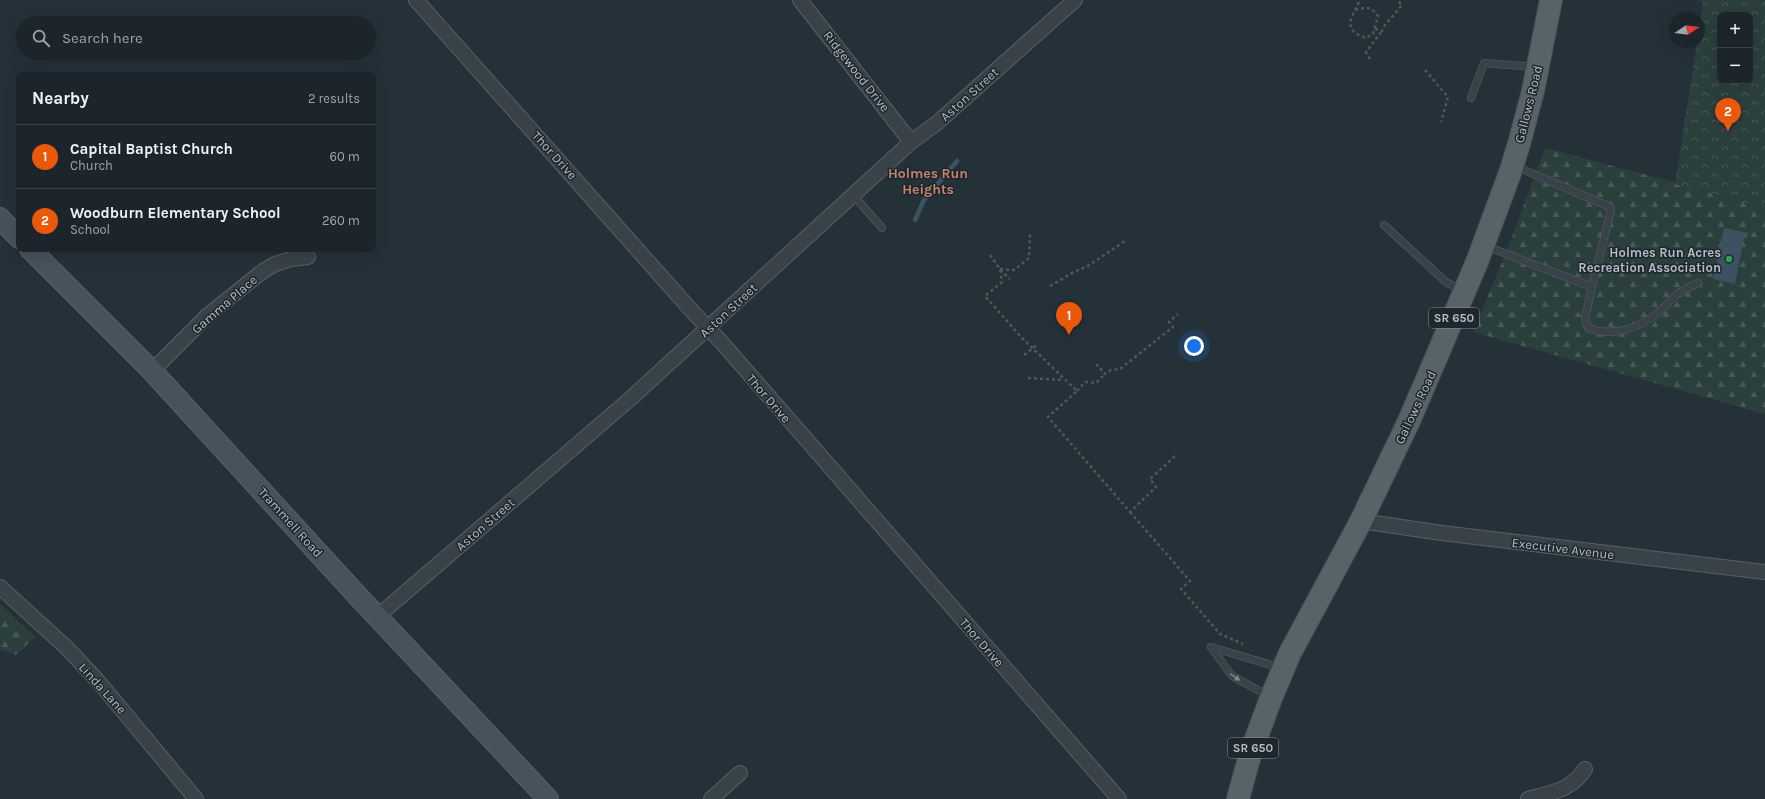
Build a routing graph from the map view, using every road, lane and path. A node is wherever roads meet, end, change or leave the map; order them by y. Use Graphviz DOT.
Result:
graph roads {
  1 [pos="416,0"];
  2 [pos="800,0"];
  3 [pos="1075,0"];
  4 [pos="1360,0"];
  5 [pos="1397,0"];
  6 [pos="1551,0"];
  7 [pos="1355,10"];
  8 [pos="1375,29"];
  9 [pos="1382,31"];
  10 [pos="1370,59"];
  11 [pos="1538,67"];
  12 [pos="1424,70"];
  13 [pos="1471,98"];
  14 [pos="1441,122"];
  15 [pos="911,142"];
  16 [pos="1512,165"];
  17 [pos="854,196"];
  18 [pos="0,218"];
  19 [pos="1384,225"];
  20 [pos="882,228"];
  21 [pos="1030,232"];
  22 [pos="16,234"];
  23 [pos="1125,240"];
  24 [pos="1484,245"];
  25 [pos="34,252"];
  26 [pos="990,255"];
  27 [pos="308,257"];
  28 [pos="1000,269"];
  29 [pos="1010,279"];
  30 [pos="1698,283"];
  31 [pos="1050,286"];
  32 [pos="1592,287"];
  33 [pos="1465,292"];
  34 [pos="1178,314"];
  35 [pos="708,328"];
  36 [pos="1038,344"];
  37 [pos="1033,349"];
  38 [pos="1024,355"];
  39 [pos="1096,364"];
  40 [pos="152,370"];
  41 [pos="1105,374"];
  42 [pos="1028,378"];
  43 [pos="1064,380"];
  44 [pos="1077,391"];
  45 [pos="1175,456"];
  46 [pos="1130,512"];
  47 [pos="1361,522"];
  48 [pos="1765,572"];
  49 [pos="0,587"];
  50 [pos="378,616"];
  51 [pos="1249,647"];
  52 [pos="1284,668"];
  53 [pos="1271,698"];
  54 [pos="1585,769"];
  55 [pos="740,773"];
  56 [pos="196,799"];
  57 [pos="548,799"];
  58 [pos="710,799"];
  59 [pos="1118,799"];
  60 [pos="1238,799"];
  61 [pos="1528,799"];
  1 -- 35 [label="street, Thor Drive"];
  2 -- 15 [label="street, Ridgewood Drive"];
  3 -- 15 [label="street, Aston Street"];
  4 -- 7 [label="path"];
  5 -- 9 [label="path"];
  6 -- 11 [label="main road, Gallows Road / SR 650"];
  7 -- 8 [label="path"];
  7 -- 8 [label="path"];
  8 -- 9 [label="path"];
  9 -- 10 [label="path"];
  11 -- 13 [label="lane"];
  11 -- 16 [label="main road, Gallows Road / SR 650"];
  12 -- 14 [label="path"];
  15 -- 17 [label="street, Aston Street"];
  16 -- 24 [label="main road, Gallows Road / SR 650"];
  16 -- 32 [label="lane"];
  17 -- 20 [label="lane"];
  17 -- 35 [label="street, Aston Street"];
  18 -- 22 [label="street, Trammell Road"];
  19 -- 33 [label="lane"];
  21 -- 28 [label="path"];
  23 -- 31 [label="path"];
  24 -- 32 [label="lane"];
  24 -- 33 [label="main road, Gallows Road / SR 650"];
  25 -- 40 [label="street, Trammell Road"];
  26 -- 28 [label="path"];
  27 -- 40 [label="street, Gamma Place"];
  28 -- 29 [label="path"];
  28 -- 37 [label="path"];
  30 -- 32 [label="lane"];
  33 -- 47 [label="main road, Gallows Road / SR 650"];
  34 -- 41 [label="path"];
  35 -- 50 [label="street, Aston Street"];
  35 -- 59 [label="street, Thor Drive"];
  36 -- 37 [label="path"];
  37 -- 38 [label="path"];
  37 -- 43 [label="path"];
  39 -- 41 [label="path"];
  40 -- 50 [label="street, Trammell Road"];
  41 -- 44 [label="path"];
  42 -- 43 [label="path"];
  43 -- 44 [label="path"];
  44 -- 46 [label="path"];
  45 -- 46 [label="path"];
  46 -- 51 [label="path"];
  47 -- 48 [label="street, Executive Avenue"];
  47 -- 52 [label="main road, Gallows Road / SR 650"];
  49 -- 56 [label="street, Linda Lane"];
  50 -- 57 [label="street, Trammell Road"];
  52 -- 53 [label="main road, Gallows Road / SR 650"];
  52 -- 53 [label="lane, one-way"];
  53 -- 60 [label="main road, Gallows Road / SR 650"];
  54 -- 61 [label="street"];
  55 -- 58 [label="street"];
}
